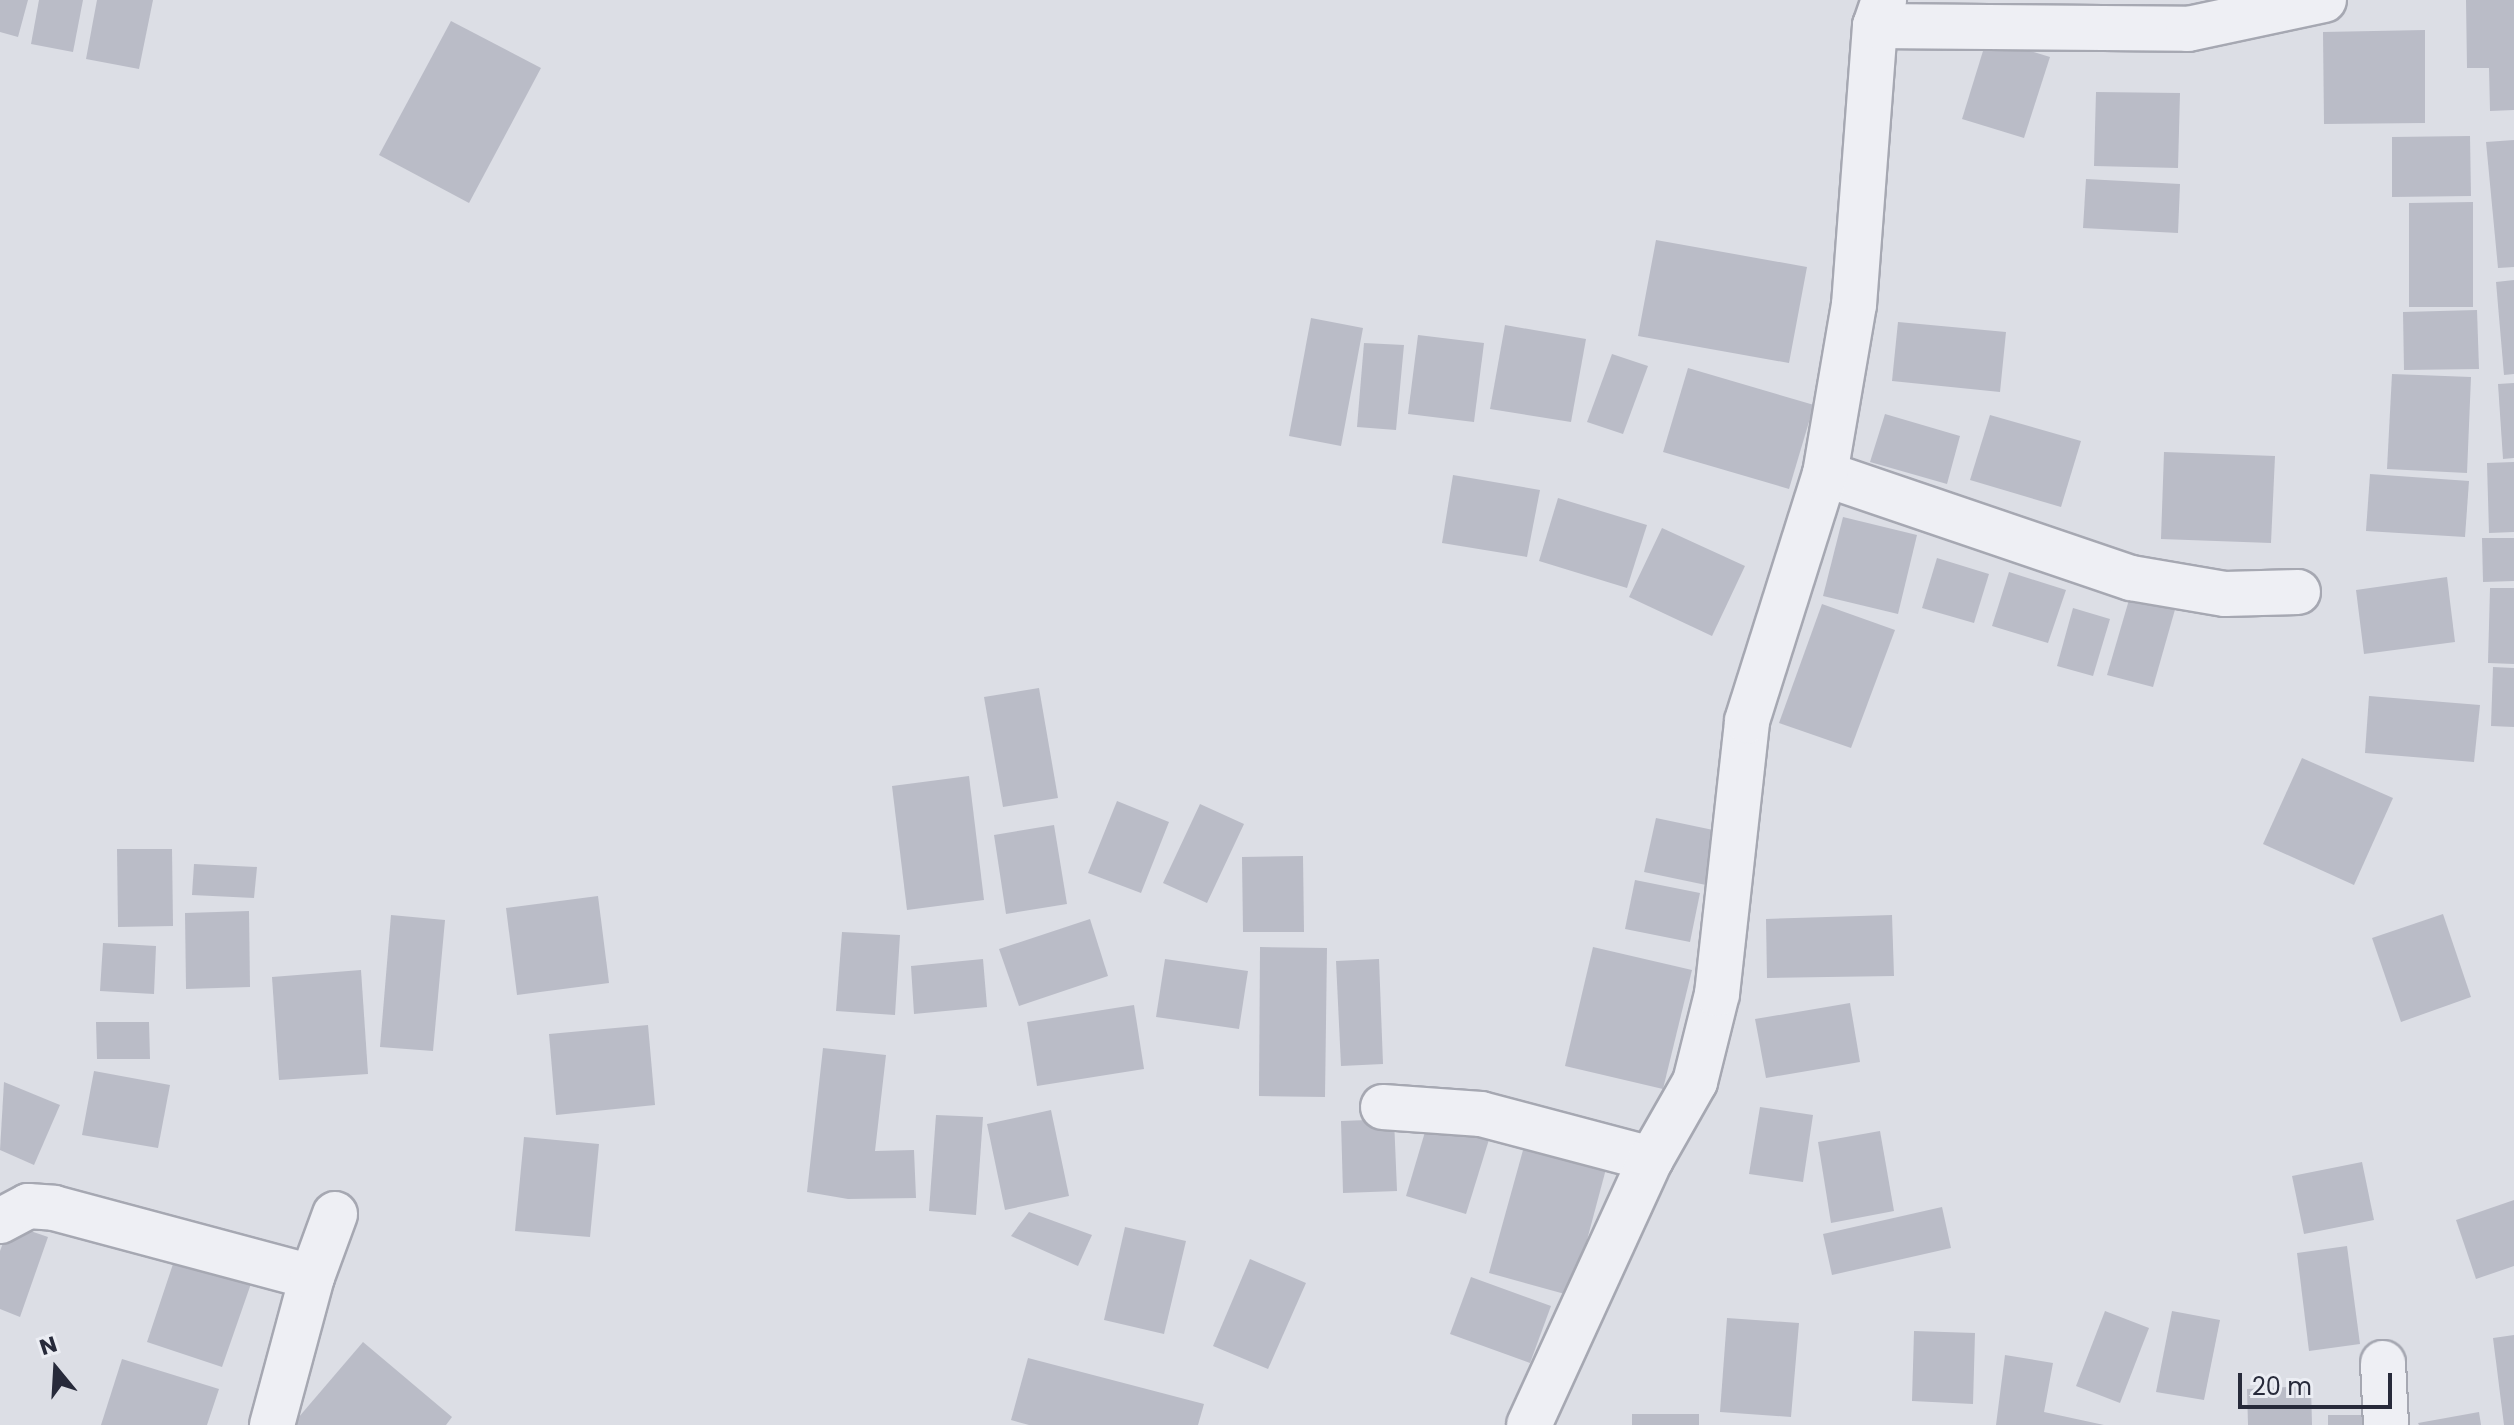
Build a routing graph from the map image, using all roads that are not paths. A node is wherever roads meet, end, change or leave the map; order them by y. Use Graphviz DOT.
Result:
graph roads {
  1 [pos="2324,0"];
  2 [pos="1880,13"];
  3 [pos="1825,474"];
  4 [pos="2298,592"];
  5 [pos="1383,1107"];
  6 [pos="1651,1159"];
  7 [pos="335,1214"];
  8 [pos="0,1221"];
  9 [pos="312,1277"];
  10 [pos="2383,1363"];
  11 [pos="272,1425"];
  12 [pos="1529,1425"];
  13 [pos="2386,1425"];
  1 -- 2 [label="street"];
  2 -- 3 [label="street"];
  3 -- 4 [label="street"];
  3 -- 6 [label="street"];
  5 -- 6 [label="street"];
  6 -- 12 [label="street"];
  7 -- 9 [label="street"];
  8 -- 9 [label="street"];
  9 -- 11 [label="street"];
  10 -- 13 [label="street"];
}
